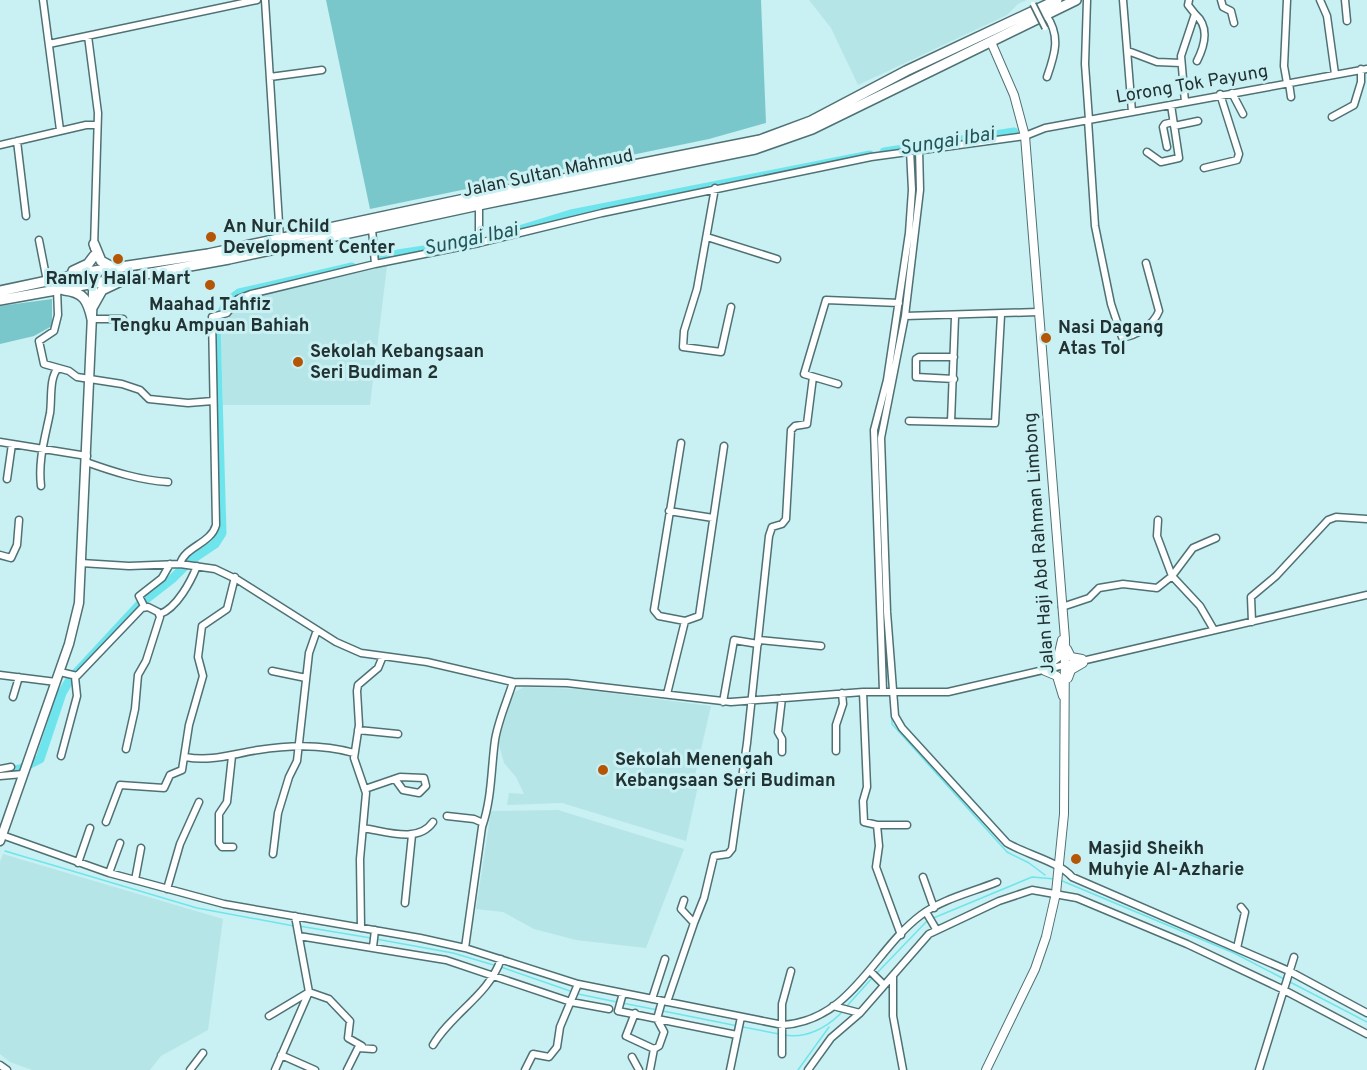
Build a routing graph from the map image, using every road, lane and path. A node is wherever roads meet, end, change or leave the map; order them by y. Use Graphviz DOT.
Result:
graph roads {
  1 [pos="43,0"];
  2 [pos="257,0"];
  3 [pos="265,0"];
  4 [pos="1057,0"];
  5 [pos="1076,0"];
  6 [pos="1087,0"];
  7 [pos="1123,0"];
  8 [pos="1189,0"];
  9 [pos="1221,0"];
  10 [pos="1287,0"];
  11 [pos="1320,0"];
  12 [pos="1345,0"];
  13 [pos="1033,4"];
  14 [pos="1194,14"];
  15 [pos="1046,15"];
  16 [pos="1347,21"];
  17 [pos="1234,23"];
  18 [pos="1045,28"];
  19 [pos="88,36"];
  20 [pos="991,42"];
  21 [pos="49,44"];
  22 [pos="1128,51"];
  23 [pos="1197,61"];
  24 [pos="1181,63"];
  25 [pos="1364,69"];
  26 [pos="322,70"];
  27 [pos="906,71"];
  28 [pos="1335,75"];
  29 [pos="1047,76"];
  30 [pos="270,77"];
  31 [pos="911,81"];
  32 [pos="1288,83"];
  33 [pos="1232,93"];
  34 [pos="1220,94"];
  35 [pos="1291,97"];
  36 [pos="1185,102"];
  37 [pos="1171,105"];
  38 [pos="1132,112"];
  39 [pos="1243,114"];
  40 [pos="1332,117"];
  41 [pos="1089,120"];
  42 [pos="1198,121"];
  43 [pos="1174,124"];
  44 [pos="97,125"];
  45 [pos="60,130"];
  46 [pos="1025,136"];
  47 [pos="17,141"];
  48 [pos="0,145"];
  49 [pos="1167,147"];
  50 [pos="915,149"];
  51 [pos="1147,152"];
  52 [pos="1204,168"];
  53 [pos="716,188"];
  54 [pos="479,205"];
  55 [pos="414,215"];
  56 [pos="26,216"];
  57 [pos="372,229"];
  58 [pos="707,237"];
  59 [pos="280,239"];
  60 [pos="39,240"];
  61 [pos="479,241"];
  62 [pos="94,244"];
  63 [pos="94,256"];
  64 [pos="777,259"];
  65 [pos="1146,263"];
  66 [pos="375,264"];
  67 [pos="115,268"];
  68 [pos="94,271"];
  69 [pos="60,277"];
  70 [pos="131,277"];
  71 [pos="47,281"];
  72 [pos="93,282"];
  73 [pos="57,289"];
  74 [pos="0,291"];
  75 [pos="0,300"];
  76 [pos="899,303"];
  77 [pos="93,306"];
  78 [pos="731,307"];
  79 [pos="1038,312"];
  80 [pos="1001,315"];
  81 [pos="905,316"];
  82 [pos="956,317"];
  83 [pos="92,319"];
  84 [pos="123,319"];
  85 [pos="954,357"];
  86 [pos="58,368"];
  87 [pos="813,377"];
  88 [pos="90,379"];
  89 [pos="954,379"];
  90 [pos="838,384"];
  91 [pos="213,401"];
  92 [pos="909,421"];
  93 [pos="951,422"];
  94 [pos="0,442"];
  95 [pos="681,443"];
  96 [pos="12,444"];
  97 [pos="724,446"];
  98 [pos="41,449"];
  99 [pos="86,459"];
  100 [pos="7,479"];
  101 [pos="168,482"];
  102 [pos="41,486"];
  103 [pos="669,511"];
  104 [pos="713,518"];
  105 [pos="1367,519"];
  106 [pos="19,520"];
  107 [pos="1158,520"];
  108 [pos="1216,538"];
  109 [pos="0,555"];
  110 [pos="81,563"];
  111 [pos="170,564"];
  112 [pos="180,564"];
  113 [pos="197,566"];
  114 [pos="1172,576"];
  115 [pos="235,578"];
  116 [pos="1367,595"];
  117 [pos="144,606"];
  118 [pos="1062,607"];
  119 [pos="160,614"];
  120 [pos="685,621"];
  121 [pos="1252,622"];
  122 [pos="317,630"];
  123 [pos="1214,630"];
  124 [pos="1063,638"];
  125 [pos="759,642"];
  126 [pos="821,646"];
  127 [pos="383,656"];
  128 [pos="1083,661"];
  129 [pos="1064,665"];
  130 [pos="1044,669"];
  131 [pos="272,670"];
  132 [pos="60,672"];
  133 [pos="0,675"];
  134 [pos="19,676"];
  135 [pos="75,677"];
  136 [pos="306,678"];
  137 [pos="56,682"];
  138 [pos="513,682"];
  139 [pos="893,690"];
  140 [pos="883,691"];
  141 [pos="863,692"];
  142 [pos="842,693"];
  143 [pos="667,694"];
  144 [pos="1064,695"];
  145 [pos="14,697"];
  146 [pos="782,698"];
  147 [pos="752,700"];
  148 [pos="723,702"];
  149 [pos="358,730"];
  150 [pos="398,734"];
  151 [pos="298,747"];
  152 [pos="126,749"];
  153 [pos="836,751"];
  154 [pos="782,752"];
  155 [pos="354,753"];
  156 [pos="61,756"];
  157 [pos="232,756"];
  158 [pos="185,757"];
  159 [pos="11,767"];
  160 [pos="0,769"];
  161 [pos="24,773"];
  162 [pos="0,776"];
  163 [pos="395,779"];
  164 [pos="365,789"];
  165 [pos="199,802"];
  166 [pos="447,816"];
  167 [pos="106,822"];
  168 [pos="433,822"];
  169 [pos="483,823"];
  170 [pos="877,825"];
  171 [pos="907,825"];
  172 [pos="90,828"];
  173 [pos="363,828"];
  174 [pos="1,835"];
  175 [pos="412,835"];
  176 [pos="120,843"];
  177 [pos="233,847"];
  178 [pos="141,848"];
  179 [pos="273,854"];
  180 [pos="78,863"];
  181 [pos="1059,869"];
  182 [pos="108,873"];
  183 [pos="923,877"];
  184 [pos="135,880"];
  185 [pos="997,882"];
  186 [pos="167,889"];
  187 [pos="1057,890"];
  188 [pos="684,900"];
  189 [pos="405,903"];
  190 [pos="1241,907"];
  191 [pos="934,908"];
  192 [pos="927,913"];
  193 [pos="295,919"];
  194 [pos="694,923"];
  195 [pos="935,927"];
  196 [pos="360,928"];
  197 [pos="375,932"];
  198 [pos="298,934"];
  199 [pos="901,935"];
  200 [pos="374,946"];
  201 [pos="465,948"];
  202 [pos="1237,948"];
  203 [pos="1294,957"];
  204 [pos="665,959"];
  205 [pos="500,961"];
  206 [pos="791,971"];
  207 [pos="870,972"];
  208 [pos="1289,972"];
  209 [pos="496,974"];
  210 [pos="893,975"];
  211 [pos="881,984"];
  212 [pos="577,986"];
  213 [pos="1283,988"];
  214 [pos="309,992"];
  215 [pos="893,993"];
  216 [pos="622,995"];
  217 [pos="652,999"];
  218 [pos="572,1000"];
  219 [pos="663,1002"];
  220 [pos="834,1006"];
  221 [pos="609,1009"];
  222 [pos="858,1012"];
  223 [pos="635,1013"];
  224 [pos="1367,1013"];
  225 [pos="269,1016"];
  226 [pos="657,1017"];
  227 [pos="740,1019"];
  228 [pos="783,1028"];
  229 [pos="737,1033"];
  230 [pos="1367,1034"];
  231 [pos="362,1046"];
  232 [pos="433,1046"];
  233 [pos="373,1049"];
  234 [pos="654,1049"];
  235 [pos="203,1053"];
  236 [pos="782,1054"];
  237 [pos="281,1055"];
  238 [pos="632,1057"];
  239 [pos="0,1065"];
  240 [pos="7,1070"];
  241 [pos="190,1070"];
  242 [pos="275,1070"];
  243 [pos="315,1070"];
  244 [pos="347,1070"];
  245 [pos="525,1070"];
  246 [pos="639,1070"];
  247 [pos="650,1070"];
  248 [pos="730,1070"];
  249 [pos="808,1070"];
  250 [pos="903,1070"];
  251 [pos="986,1070"];
  252 [pos="1258,1070"];
  1 -- 21 [label="street"];
  2 -- 19 [label="street"];
  3 -- 30 [label="street"];
  4 -- 27 [label="highway, Jalan Sultan Mahmud"];
  5 -- 15 [label="highway, Jalan Sultan Mahmud"];
  6 -- 41 [label="street"];
  7 -- 22 [label="street"];
  8 -- 14 [label="street"];
  9 -- 17 [label="street"];
  10 -- 32 [label="street"];
  11 -- 28 [label="street"];
  12 -- 16 [label="street"];
  13 -- 18 [label="street, bridge"];
  14 -- 23 [label="street"];
  14 -- 24 [label="street"];
  15 -- 20 [label="highway, Jalan Sultan Mahmud"];
  15 -- 29 [label="street"];
  19 -- 21 [label="street"];
  19 -- 44 [label="street"];
  20 -- 31 [label="highway, Jalan Sultan Mahmud"];
  20 -- 46 [label="street, Jalan Haji Abd Rahman Limbong"];
  21 -- 45 [label="street"];
  22 -- 24 [label="street"];
  22 -- 38 [label="street"];
  24 -- 36 [label="street"];
  25 -- 28 [label="street, Lorong Tok Payung"];
  25 -- 40 [label="street"];
  26 -- 30 [label="street"];
  27 -- 31 [label="highway"];
  27 -- 55 [label="highway, Jalan Sultan Mahmud"];
  28 -- 32 [label="street, Lorong Tok Payung"];
  30 -- 59 [label="street"];
  31 -- 54 [label="highway, Jalan Sultan Mahmud"];
  32 -- 33 [label="street, Lorong Tok Payung"];
  32 -- 35 [label="street"];
  33 -- 34 [label="street, Lorong Tok Payung"];
  33 -- 39 [label="street"];
  34 -- 36 [label="street, Lorong Tok Payung"];
  34 -- 52 [label="street"];
  36 -- 37 [label="street, Lorong Tok Payung"];
  37 -- 38 [label="street, Lorong Tok Payung"];
  37 -- 43 [label="street"];
  38 -- 41 [label="street, Lorong Tok Payung"];
  41 -- 46 [label="street, Lorong Tok Payung"];
  41 -- 65 [label="street"];
  42 -- 43 [label="street"];
  43 -- 49 [label="street"];
  43 -- 51 [label="street"];
  44 -- 45 [label="street"];
  44 -- 62 [label="street"];
  45 -- 47 [label="street"];
  46 -- 50 [label="street, Lorong Tok Payung"];
  46 -- 79 [label="street, Jalan Haji Abd Rahman Limbong"];
  47 -- 48 [label="street"];
  47 -- 56 [label="street"];
  50 -- 53 [label="street, Lorong Tok Payung"];
  50 -- 76 [label="street"];
  50 -- 81 [label="street"];
  53 -- 58 [label="street"];
  53 -- 61 [label="street, Lorong Tok Payung"];
  54 -- 55 [label="highway, Jalan Sultan Mahmud"];
  54 -- 61 [label="street"];
  55 -- 57 [label="highway, Jalan Sultan Mahmud"];
  55 -- 59 [label="highway, Jalan Sultan Mahmud"];
  57 -- 66 [label="street"];
  57 -- 70 [label="highway, Jalan Sultan Mahmud"];
  58 -- 64 [label="street"];
  58 -- 78 [label="street"];
  59 -- 67 [label="highway, Jalan Sultan Mahmud"];
  60 -- 71 [label="street"];
  61 -- 66 [label="street, Lorong Tok Payung"];
  62 -- 63 [label="street"];
  62 -- 67 [label="highway"];
  63 -- 68 [label="street"];
  63 -- 69 [label="highway"];
  66 -- 91 [label="street, Lorong Tok Payung"];
  67 -- 68 [label="highway, Jalan Sultan Mahmud"];
  68 -- 69 [label="highway, Jalan Sultan Mahmud"];
  68 -- 72 [label="main road"];
  69 -- 71 [label="highway, Jalan Sultan Mahmud"];
  70 -- 72 [label="highway, Jalan Sultan Mahmud"];
  70 -- 77 [label="highway"];
  71 -- 74 [label="highway, Jalan Sultan Mahmud"];
  72 -- 73 [label="highway, Jalan Sultan Mahmud"];
  72 -- 77 [label="main road"];
  73 -- 75 [label="highway, Jalan Sultan Mahmud"];
  73 -- 83 [label="highway"];
  73 -- 86 [label="street"];
  76 -- 87 [label="street"];
  76 -- 140 [label="street"];
  77 -- 83 [label="main road"];
  79 -- 80 [label="street"];
  79 -- 118 [label="street, Jalan Haji Abd Rahman Limbong"];
  80 -- 82 [label="street"];
  80 -- 93 [label="street"];
  81 -- 82 [label="street"];
  81 -- 139 [label="street"];
  82 -- 85 [label="street"];
  83 -- 84 [label="street"];
  83 -- 88 [label="main road"];
  85 -- 89 [label="street"];
  85 -- 89 [label="street"];
  86 -- 88 [label="street"];
  86 -- 98 [label="street"];
  87 -- 90 [label="street"];
  87 -- 125 [label="street"];
  88 -- 91 [label="street"];
  88 -- 99 [label="main road"];
  89 -- 93 [label="street"];
  91 -- 112 [label="street"];
  92 -- 93 [label="street"];
  94 -- 96 [label="street"];
  95 -- 103 [label="street"];
  96 -- 98 [label="street"];
  96 -- 100 [label="street"];
  97 -- 104 [label="street"];
  98 -- 99 [label="street"];
  98 -- 102 [label="street"];
  99 -- 101 [label="street"];
  99 -- 110 [label="main road"];
  103 -- 104 [label="street"];
  103 -- 120 [label="street"];
  104 -- 120 [label="street"];
  105 -- 121 [label="street"];
  106 -- 109 [label="street"];
  107 -- 114 [label="street"];
  108 -- 114 [label="street"];
  110 -- 111 [label="street"];
  110 -- 132 [label="main road"];
  111 -- 112 [label="street"];
  111 -- 117 [label="street"];
  112 -- 113 [label="street"];
  113 -- 115 [label="street"];
  113 -- 119 [label="street"];
  114 -- 118 [label="street"];
  114 -- 123 [label="street"];
  115 -- 122 [label="street"];
  115 -- 158 [label="street"];
  116 -- 121 [label="street"];
  117 -- 119 [label="street"];
  117 -- 135 [label="street"];
  118 -- 124 [label="street, Jalan Haji Abd Rahman Limbong"];
  119 -- 152 [label="street"];
  120 -- 143 [label="street"];
  121 -- 123 [label="street"];
  122 -- 127 [label="street"];
  122 -- 136 [label="street"];
  123 -- 128 [label="street"];
  124 -- 128 [label="street"];
  124 -- 129 [label="street, Jalan Haji Abd Rahman Limbong"];
  124 -- 130 [label="street"];
  125 -- 126 [label="street"];
  125 -- 147 [label="street"];
  125 -- 148 [label="street"];
  127 -- 138 [label="street"];
  127 -- 149 [label="street"];
  128 -- 129 [label="street"];
  128 -- 144 [label="street"];
  129 -- 130 [label="street"];
  129 -- 144 [label="street, Jalan Haji Abd Rahman Limbong"];
  130 -- 139 [label="street"];
  130 -- 144 [label="street"];
  131 -- 136 [label="street"];
  132 -- 135 [label="street"];
  132 -- 137 [label="main road"];
  133 -- 134 [label="street"];
  134 -- 137 [label="street"];
  134 -- 145 [label="street"];
  135 -- 156 [label="street"];
  136 -- 151 [label="street"];
  137 -- 161 [label="main road"];
  138 -- 143 [label="street"];
  138 -- 169 [label="street"];
  139 -- 140 [label="street"];
  139 -- 181 [label="street"];
  140 -- 141 [label="street"];
  141 -- 142 [label="street"];
  141 -- 170 [label="street"];
  142 -- 146 [label="street"];
  142 -- 153 [label="street"];
  143 -- 148 [label="street"];
  144 -- 181 [label="street, Jalan Haji Abd Rahman Limbong"];
  146 -- 147 [label="street"];
  146 -- 154 [label="street"];
  147 -- 148 [label="street"];
  147 -- 194 [label="street"];
  149 -- 150 [label="street"];
  149 -- 155 [label="street"];
  151 -- 155 [label="street"];
  151 -- 157 [label="street"];
  151 -- 179 [label="street"];
  155 -- 164 [label="street"];
  157 -- 158 [label="street"];
  157 -- 177 [label="street"];
  158 -- 167 [label="street"];
  159 -- 160 [label="street"];
  161 -- 162 [label="street"];
  161 -- 174 [label="main road"];
  163 -- 163 [label="street"];
  163 -- 164 [label="street"];
  164 -- 173 [label="street"];
  165 -- 186 [label="street"];
  166 -- 169 [label="street"];
  168 -- 175 [label="street"];
  169 -- 201 [label="street"];
  170 -- 171 [label="street"];
  170 -- 199 [label="street"];
  172 -- 180 [label="street"];
  173 -- 175 [label="street"];
  173 -- 196 [label="street"];
  174 -- 180 [label="street"];
  175 -- 189 [label="street"];
  176 -- 182 [label="street"];
  178 -- 184 [label="street"];
  180 -- 182 [label="street"];
  181 -- 187 [label="street, Jalan Haji Abd Rahman Limbong"];
  181 -- 202 [label="street"];
  182 -- 184 [label="street"];
  183 -- 191 [label="street"];
  184 -- 186 [label="street"];
  185 -- 191 [label="street"];
  186 -- 193 [label="street"];
  187 -- 195 [label="street"];
  187 -- 213 [label="street"];
  187 -- 251 [label="street, Jalan Haji Abd Rahman Limbong"];
  188 -- 194 [label="street"];
  190 -- 202 [label="street"];
  191 -- 192 [label="street"];
  192 -- 195 [label="street"];
  192 -- 199 [label="street"];
  193 -- 196 [label="street"];
  193 -- 198 [label="street"];
  194 -- 219 [label="street"];
  195 -- 210 [label="street"];
  196 -- 197 [label="street"];
  197 -- 200 [label="street"];
  197 -- 201 [label="street"];
  198 -- 200 [label="street"];
  198 -- 214 [label="street"];
  199 -- 207 [label="street"];
  200 -- 209 [label="street"];
  201 -- 205 [label="street"];
  202 -- 208 [label="street"];
  203 -- 208 [label="street"];
  204 -- 217 [label="street"];
  205 -- 209 [label="street"];
  205 -- 212 [label="street"];
  206 -- 228 [label="street"];
  207 -- 211 [label="street"];
  207 -- 220 [label="street"];
  208 -- 213 [label="street"];
  208 -- 224 [label="street"];
  209 -- 218 [label="street"];
  209 -- 232 [label="street"];
  210 -- 211 [label="street"];
  210 -- 215 [label="street"];
  211 -- 215 [label="street"];
  211 -- 222 [label="street"];
  212 -- 216 [label="street"];
  212 -- 218 [label="street"];
  213 -- 230 [label="street"];
  213 -- 252 [label="street"];
  214 -- 225 [label="street"];
  214 -- 231 [label="street"];
  214 -- 237 [label="street"];
  215 -- 250 [label="street"];
  216 -- 217 [label="street"];
  216 -- 223 [label="street"];
  217 -- 219 [label="street"];
  218 -- 221 [label="street"];
  218 -- 245 [label="street"];
  219 -- 226 [label="street"];
  219 -- 227 [label="street"];
  220 -- 222 [label="street"];
  220 -- 228 [label="street"];
  222 -- 249 [label="street"];
  223 -- 226 [label="street"];
  223 -- 234 [label="street"];
  226 -- 229 [label="street"];
  226 -- 234 [label="street"];
  227 -- 228 [label="street"];
  227 -- 229 [label="street"];
  228 -- 236 [label="street"];
  229 -- 248 [label="street"];
  231 -- 233 [label="street"];
  231 -- 244 [label="street"];
  234 -- 247 [label="street"];
  235 -- 241 [label="street"];
  237 -- 242 [label="street"];
  237 -- 243 [label="street"];
  238 -- 246 [label="street"];
  239 -- 240 [label="street"];
}
